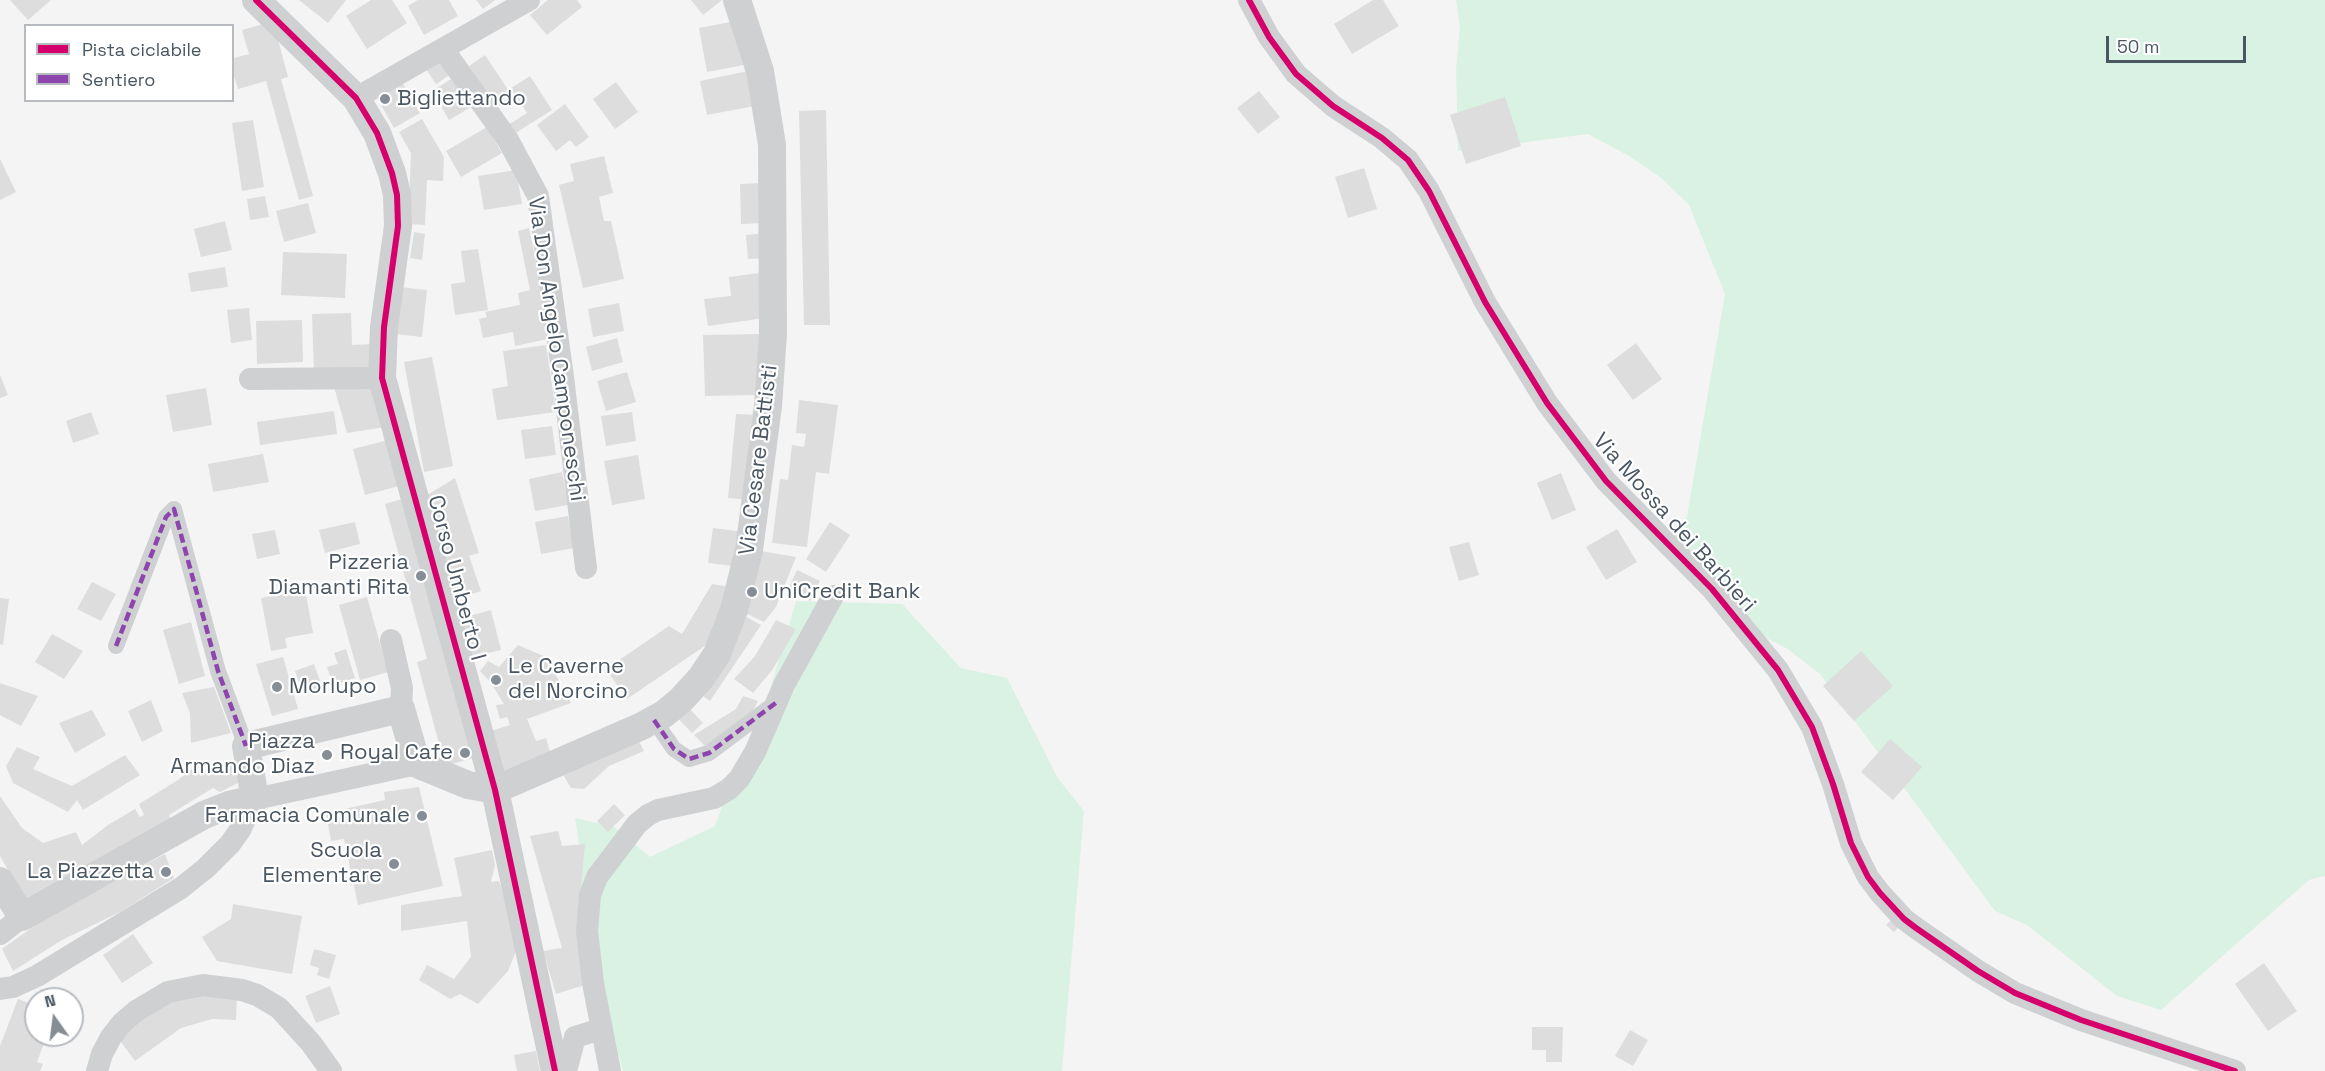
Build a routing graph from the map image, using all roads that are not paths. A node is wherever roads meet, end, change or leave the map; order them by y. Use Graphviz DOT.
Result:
graph roads {
  1 [pos="256,0"];
  2 [pos="529,0"];
  3 [pos="737,0"];
  4 [pos="1249,0"];
  5 [pos="443,49"];
  6 [pos="356,98"];
  7 [pos="382,378"];
  8 [pos="250,379"];
  9 [pos="586,568"];
  10 [pos="833,596"];
  11 [pos="392,640"];
  12 [pos="116,646"];
  13 [pos="777,702"];
  14 [pos="401,709"];
  15 [pos="654,720"];
  16 [pos="246,746"];
  17 [pos="417,764"];
  18 [pos="495,790"];
  19 [pos="255,799"];
  20 [pos="0,881"];
  21 [pos="11,926"];
  22 [pos="0,989"];
  23 [pos="601,1029"];
  24 [pos="99,1063"];
  25 [pos="331,1071"];
  26 [pos="555,1071"];
  27 [pos="566,1071"];
  28 [pos="610,1071"];
  29 [pos="2235,1071"];
  1 -- 6 [label="street, Corso Umberto I"];
  2 -- 5 [label="street"];
  3 -- 15 [label="street, Via Cesare Battisti"];
  4 -- 29 [label="street, Via Mossa dei Barbieri"];
  5 -- 6 [label="street"];
  5 -- 9 [label="street, Via Don Angelo Camponeschi"];
  6 -- 7 [label="street, Corso Umberto I"];
  7 -- 8 [label="street"];
  7 -- 18 [label="street, Corso Umberto I"];
  10 -- 13 [label="street"];
  11 -- 14 [label="street"];
  12 -- 16 [label="street"];
  13 -- 15 [label="street"];
  13 -- 23 [label="street"];
  14 -- 16 [label="street"];
  14 -- 17 [label="street"];
  15 -- 18 [label="street, Via Cesare Battisti"];
  16 -- 19 [label="street"];
  17 -- 18 [label="street"];
  17 -- 19 [label="street"];
  18 -- 26 [label="street, Corso Umberto I"];
  19 -- 21 [label="street"];
  19 -- 22 [label="street"];
  20 -- 21 [label="street"];
  23 -- 27 [label="street"];
  23 -- 28 [label="street"];
  24 -- 25 [label="street"];
}
